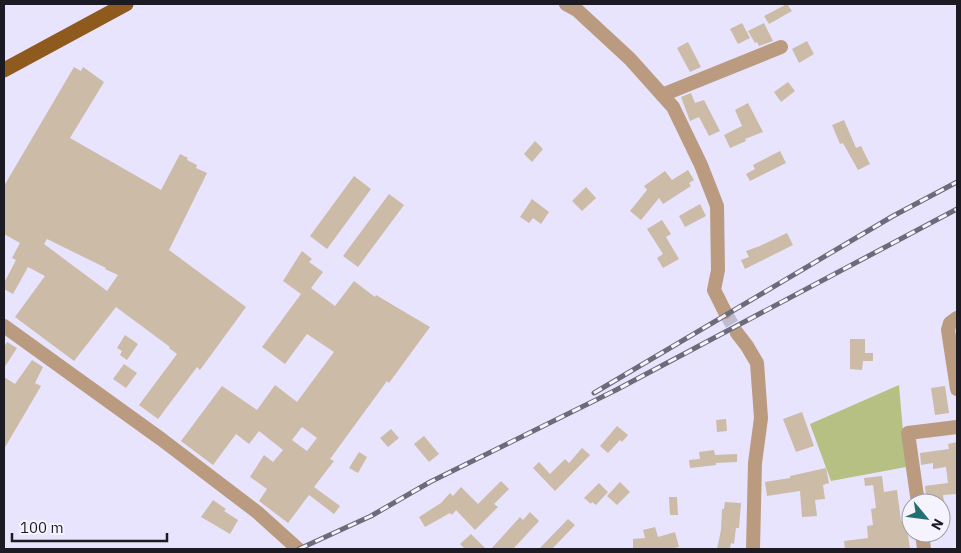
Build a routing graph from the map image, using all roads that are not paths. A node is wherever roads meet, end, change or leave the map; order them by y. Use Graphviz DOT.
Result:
graph roads {
  1 [pos="126,4"];
  2 [pos="566,4"];
  3 [pos="782,47"];
  4 [pos="4,70"];
  5 [pos="662,95"];
  6 [pos="726,312"];
  7 [pos="957,318"];
  8 [pos="4,326"];
  9 [pos="737,333"];
  10 [pos="957,389"];
  11 [pos="957,426"];
  12 [pos="917,493"];
  13 [pos="298,549"];
  14 [pos="753,549"];
  1 -- 4 [label="main road"];
  2 -- 5 [label="street"];
  3 -- 5 [label="street"];
  5 -- 6 [label="street"];
  7 -- 10 [label="street"];
  8 -- 13 [label="street"];
  9 -- 14 [label="street"];
  11 -- 12 [label="street"];
}
